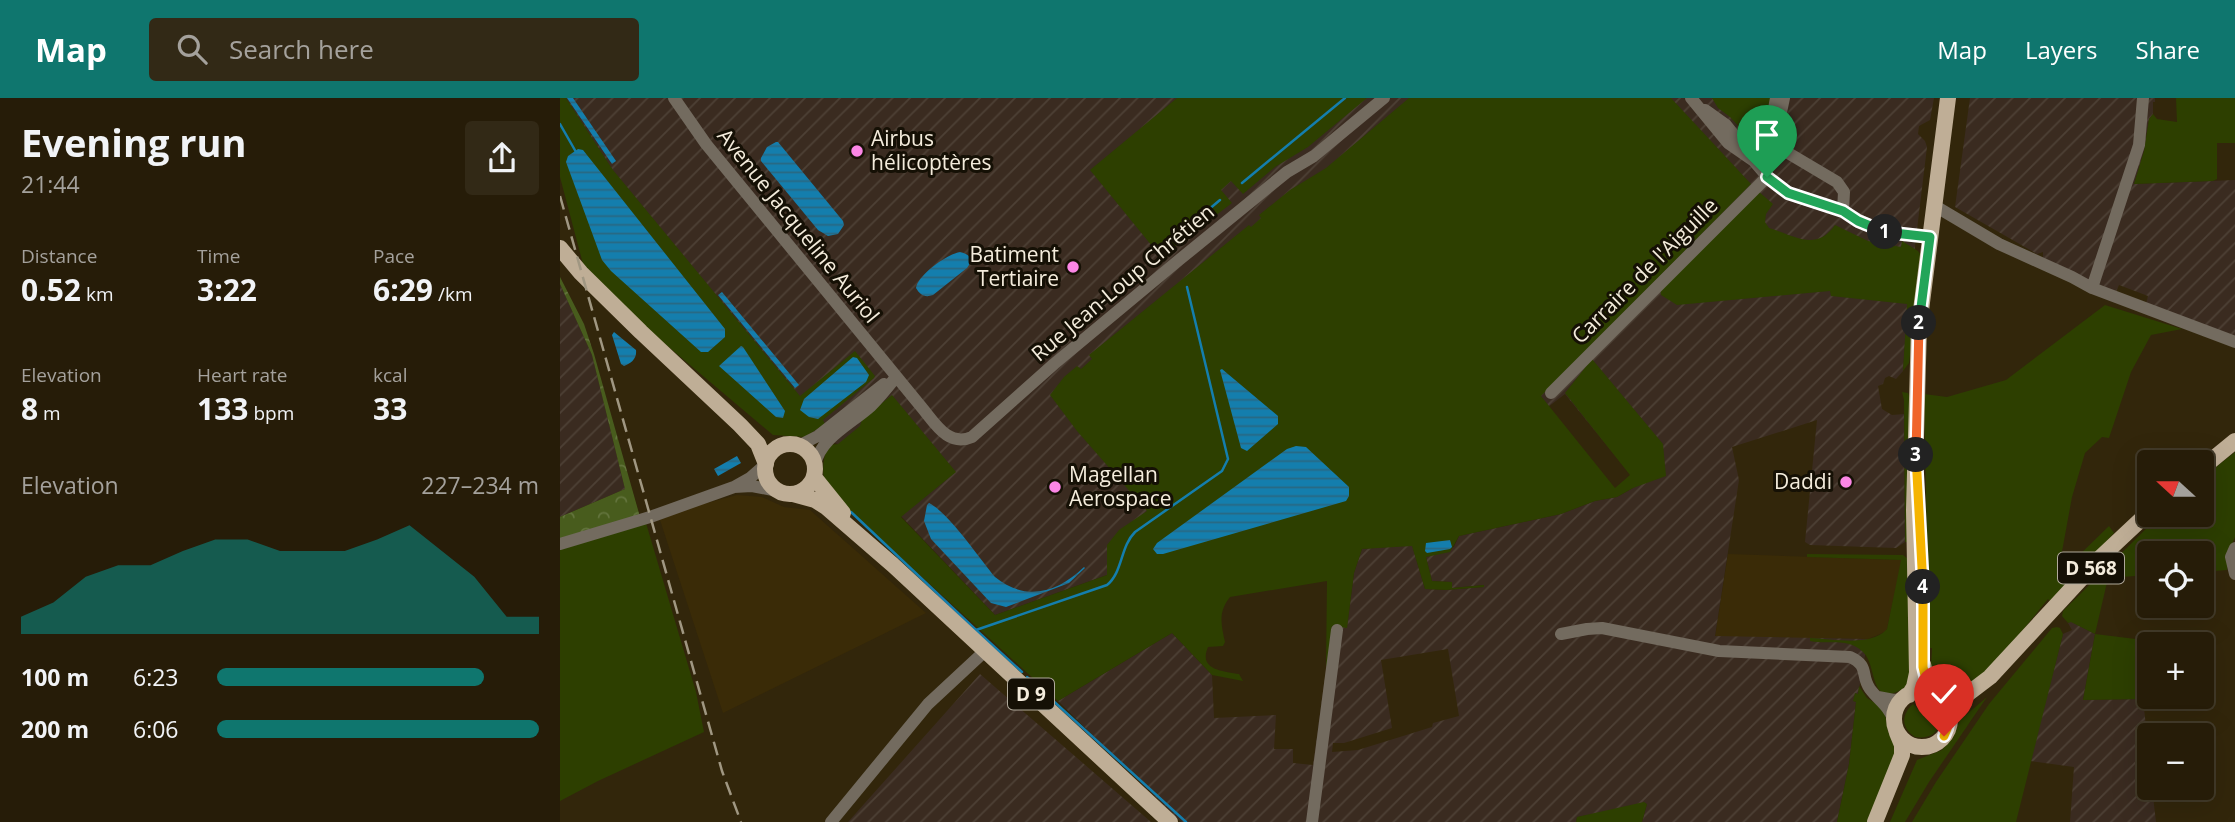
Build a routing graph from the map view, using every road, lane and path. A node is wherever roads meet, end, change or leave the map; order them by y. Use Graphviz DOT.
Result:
graph roads {
  1 [pos="674,98"];
  2 [pos="1384,98"];
  3 [pos="1776,98"];
  4 [pos="1784,98"];
  5 [pos="1948,98"];
  6 [pos="2143,98"];
  7 [pos="1695,102"];
  8 [pos="1768,141"];
  9 [pos="1754,161"];
  10 [pos="1767,177"];
  11 [pos="1935,205"];
  12 [pos="1843,211"];
  13 [pos="1930,237"];
  14 [pos="560,248"];
  15 [pos="2092,288"];
  16 [pos="2235,342"];
  17 [pos="689,377"];
  18 [pos="896,377"];
  19 [pos="1551,393"];
  20 [pos="2235,441"];
  21 [pos="781,445"];
  22 [pos="800,446"];
  23 [pos="2214,458"];
  24 [pos="766,464"];
  25 [pos="1916,469"];
  26 [pos="815,471"];
  27 [pos="734,487"];
  28 [pos="786,492"];
  29 [pos="2137,523"];
  30 [pos="560,544"];
  31 [pos="2235,548"];
  32 [pos="893,565"];
  33 [pos="2235,574"];
  34 [pos="2037,628"];
  35 [pos="1337,630"];
  36 [pos="1561,634"];
  37 [pos="985,651"];
  38 [pos="1935,696"];
  39 [pos="1878,697"];
  40 [pos="1906,697"];
  41 [pos="1895,726"];
  42 [pos="1948,727"];
  43 [pos="1923,747"];
  44 [pos="831,822"];
  45 [pos="1170,822"];
  46 [pos="1312,822"];
  47 [pos="1875,822"];
  48 [pos="1885,822"];
  1 -- 18 [label="street, Avenue Jacqueline Auriol"];
  2 -- 18 [label="street, Rue Jean-Loup Chrétien"];
  3 -- 8 [label="street"];
  4 -- 8 [label="street"];
  5 -- 11 [label="main road"];
  6 -- 15 [label="street"];
  7 -- 9 [label="street"];
  8 -- 9 [label="street"];
  8 -- 12 [label="street"];
  9 -- 10 [label="street"];
  10 -- 12 [label="street"];
  10 -- 19 [label="street, Carraire de l'Aiguille"];
  11 -- 13 [label="main road"];
  11 -- 15 [label="street"];
  12 -- 13 [label="street"];
  13 -- 25 [label="main road"];
  14 -- 17 [label="main road"];
  15 -- 16 [label="street"];
  17 -- 21 [label="main road"];
  17 -- 24 [label="main road"];
  18 -- 22 [label="street"];
  18 -- 26 [label="street"];
  20 -- 23 [label="main road"];
  21 -- 22 [label="main road"];
  21 -- 24 [label="main road"];
  22 -- 26 [label="main road"];
  24 -- 27 [label="street"];
  24 -- 28 [label="main road"];
  25 -- 38 [label="main road"];
  25 -- 40 [label="main road"];
  26 -- 28 [label="main road"];
  26 -- 32 [label="main road, D 9"];
  27 -- 28 [label="street"];
  27 -- 30 [label="street"];
  28 -- 32 [label="main road, D 9"];
  29 -- 34 [label="main road, D 568"];
  31 -- 33 [label="street"];
  32 -- 37 [label="main road, D 9"];
  34 -- 38 [label="main road"];
  34 -- 42 [label="main road"];
  35 -- 46 [label="street"];
  36 -- 39 [label="street"];
  37 -- 44 [label="street"];
  37 -- 45 [label="main road, D 9"];
  38 -- 40 [label="main road"];
  38 -- 42 [label="main road"];
  39 -- 40 [label="street"];
  39 -- 41 [label="street"];
  40 -- 41 [label="main road"];
  41 -- 43 [label="main road"];
  41 -- 47 [label="main road"];
  42 -- 43 [label="main road"];
  43 -- 48 [label="main road"];
}
